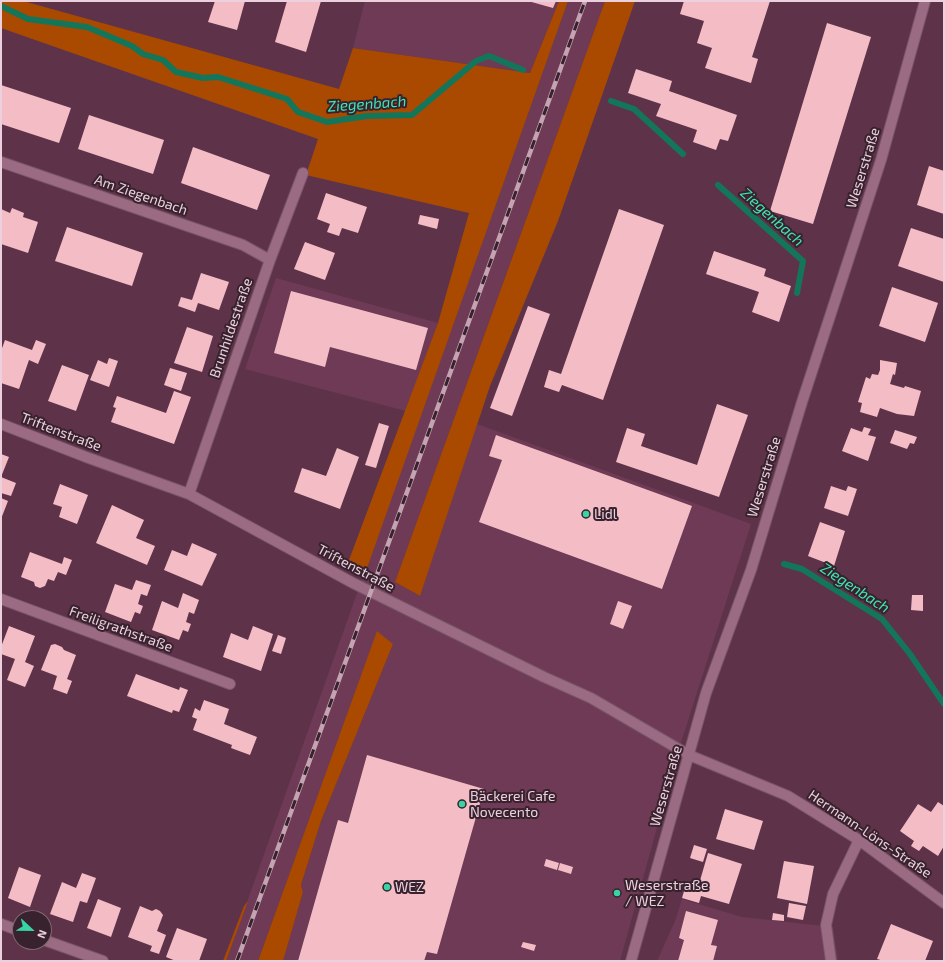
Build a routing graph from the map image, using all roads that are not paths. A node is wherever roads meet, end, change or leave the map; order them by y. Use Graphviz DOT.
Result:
graph roads {
  1 [pos="925,1"];
  2 [pos="1,162"];
  3 [pos="303,173"];
  4 [pos="270,260"];
  5 [pos="1,424"];
  6 [pos="189,494"];
  7 [pos="1,600"];
  8 [pos="230,684"];
  9 [pos="689,755"];
  10 [pos="859,840"];
  11 [pos="944,903"];
  12 [pos="1,924"];
  13 [pos="12,928"];
  14 [pos="52,943"];
  15 [pos="103,961"];
  16 [pos="632,961"];
  17 [pos="831,961"];
  1 -- 9 [label="street, Weserstraße"];
  2 -- 4 [label="street, Am Ziegenbach"];
  3 -- 4 [label="street, Brunhildestraße"];
  4 -- 6 [label="street, Brunhildestraße"];
  5 -- 6 [label="street, Triftenstraße"];
  6 -- 9 [label="street, Triftenstraße"];
  7 -- 8 [label="street, Freiligrathstraße"];
  9 -- 10 [label="street, Hermann-Löns-Straße"];
  9 -- 16 [label="street, Weserstraße"];
  10 -- 11 [label="street, Hermann-Löns-Straße"];
  10 -- 17 [label="street"];
  12 -- 13 [label="street"];
  14 -- 15 [label="street"];
}
